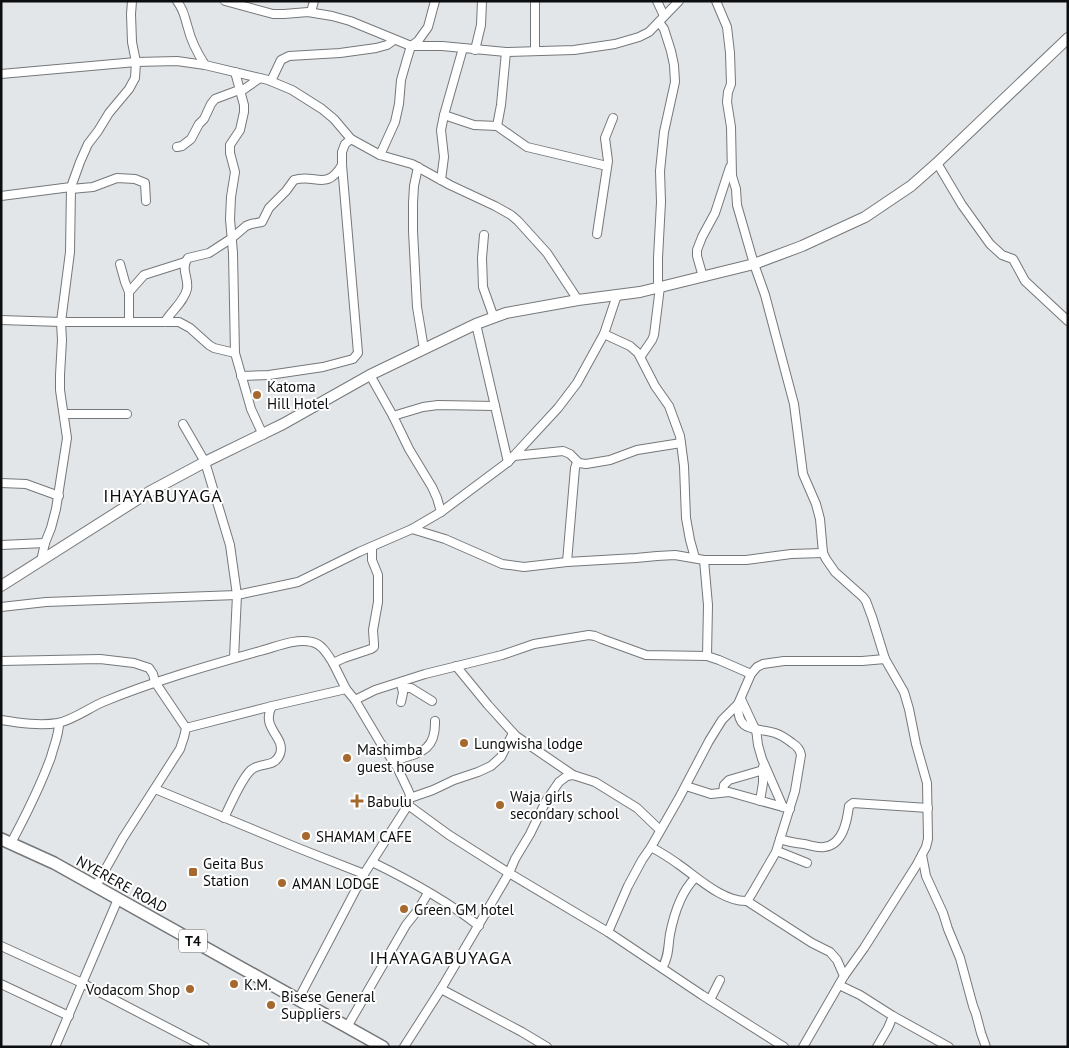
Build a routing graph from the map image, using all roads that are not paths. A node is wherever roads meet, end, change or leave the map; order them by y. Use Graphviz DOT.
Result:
graph roads {
  1 [pos="132,1"];
  2 [pos="177,1"];
  3 [pos="225,1"];
  4 [pos="314,1"];
  5 [pos="435,1"];
  6 [pos="482,1"];
  7 [pos="535,1"];
  8 [pos="657,1"];
  9 [pos="679,1"];
  10 [pos="716,1"];
  11 [pos="311,12"];
  12 [pos="661,19"];
  13 [pos="1068,38"];
  14 [pos="394,40"];
  15 [pos="411,46"];
  16 [pos="462,48"];
  17 [pos="475,50"];
  18 [pos="535,51"];
  19 [pos="506,52"];
  20 [pos="136,62"];
  21 [pos="205,65"];
  22 [pos="235,72"];
  23 [pos="1,74"];
  24 [pos="260,78"];
  25 [pos="271,81"];
  26 [pos="240,91"];
  27 [pos="444,115"];
  28 [pos="613,118"];
  29 [pos="497,126"];
  30 [pos="351,139"];
  31 [pos="177,148"];
  32 [pos="380,154"];
  33 [pos="732,162"];
  34 [pos="937,163"];
  35 [pos="342,164"];
  36 [pos="607,166"];
  37 [pos="418,167"];
  38 [pos="441,180"];
  39 [pos="71,188"];
  40 [pos="1,196"];
  41 [pos="146,201"];
  42 [pos="597,234"];
  43 [pos="484,235"];
  44 [pos="232,238"];
  45 [pos="185,262"];
  46 [pos="120,264"];
  47 [pos="754,264"];
  48 [pos="703,277"];
  49 [pos="659,288"];
  50 [pos="129,292"];
  51 [pos="617,295"];
  52 [pos="578,300"];
  53 [pos="494,318"];
  54 [pos="1,320"];
  55 [pos="1068,321"];
  56 [pos="61,322"];
  57 [pos="129,322"];
  58 [pos="165,322"];
  59 [pos="476,324"];
  60 [pos="604,334"];
  61 [pos="424,349"];
  62 [pos="235,353"];
  63 [pos="641,356"];
  64 [pos="370,375"];
  65 [pos="241,376"];
  66 [pos="496,406"];
  67 [pos="64,414"];
  68 [pos="127,414"];
  69 [pos="393,416"];
  70 [pos="183,424"];
  71 [pos="262,435"];
  72 [pos="681,443"];
  73 [pos="511,459"];
  74 [pos="205,462"];
  75 [pos="577,462"];
  76 [pos="1,483"];
  77 [pos="58,496"];
  78 [pos="441,512"];
  79 [pos="412,529"];
  80 [pos="45,543"];
  81 [pos="1,545"];
  82 [pos="372,546"];
  83 [pos="823,553"];
  84 [pos="695,558"];
  85 [pos="704,560"];
  86 [pos="41,561"];
  87 [pos="567,562"];
  88 [pos="1,586"];
  89 [pos="237,595"];
  90 [pos="1,607"];
  91 [pos="707,656"];
  92 [pos="234,658"];
  93 [pos="885,659"];
  94 [pos="1,660"];
  95 [pos="332,663"];
  96 [pos="456,666"];
  97 [pos="751,674"];
  98 [pos="155,682"];
  99 [pos="402,684"];
  100 [pos="346,689"];
  101 [pos="355,700"];
  102 [pos="432,701"];
  103 [pos="739,701"];
  104 [pos="401,702"];
  105 [pos="272,706"];
  106 [pos="1,720"];
  107 [pos="435,721"];
  108 [pos="59,723"];
  109 [pos="186,728"];
  110 [pos="755,729"];
  111 [pos="513,733"];
  112 [pos="393,761"];
  113 [pos="763,766"];
  114 [pos="573,775"];
  115 [pos="686,786"];
  116 [pos="155,789"];
  117 [pos="723,792"];
  118 [pos="760,801"];
  119 [pos="409,802"];
  120 [pos="787,808"];
  121 [pos="928,808"];
  122 [pos="224,818"];
  123 [pos="660,830"];
  124 [pos="780,839"];
  125 [pos="6,841"];
  126 [pos="651,847"];
  127 [pos="777,851"];
  128 [pos="922,855"];
  129 [pos="372,862"];
  130 [pos="807,863"];
  131 [pos="509,873"];
  132 [pos="364,874"];
  133 [pos="695,878"];
  134 [pos="96,886"];
  135 [pos="428,893"];
  136 [pos="118,899"];
  137 [pos="747,901"];
  138 [pos="479,926"];
  139 [pos="608,932"];
  140 [pos="1,946"];
  141 [pos="662,968"];
  142 [pos="844,976"];
  143 [pos="720,980"];
  144 [pos="82,983"];
  145 [pos="1,984"];
  146 [pos="839,985"];
  147 [pos="441,989"];
  148 [pos="298,1000"];
  149 [pos="710,1000"];
  150 [pos="69,1016"];
  151 [pos="893,1016"];
  152 [pos="347,1027"];
  153 [pos="382,1046"];
  154 [pos="55,1047"];
  155 [pos="205,1047"];
  156 [pos="404,1047"];
  157 [pos="546,1047"];
  158 [pos="784,1047"];
  159 [pos="803,1047"];
  160 [pos="877,1047"];
  161 [pos="949,1047"];
  162 [pos="986,1047"];
  1 -- 20 [label="street"];
  2 -- 21 [label="street"];
  3 -- 11 [label="street"];
  4 -- 11 [label="street"];
  5 -- 15 [label="street"];
  6 -- 17 [label="street"];
  7 -- 18 [label="street"];
  8 -- 12 [label="street"];
  9 -- 12 [label="street"];
  10 -- 33 [label="street"];
  11 -- 14 [label="street"];
  12 -- 18 [label="street"];
  12 -- 49 [label="street"];
  13 -- 34 [label="main road"];
  14 -- 15 [label="street"];
  14 -- 25 [label="street"];
  15 -- 16 [label="street"];
  15 -- 32 [label="street"];
  16 -- 17 [label="street"];
  16 -- 27 [label="street"];
  17 -- 19 [label="street"];
  18 -- 19 [label="street"];
  19 -- 29 [label="street"];
  20 -- 21 [label="street"];
  20 -- 23 [label="street"];
  20 -- 39 [label="street"];
  21 -- 22 [label="street"];
  22 -- 24 [label="street"];
  22 -- 26 [label="street"];
  24 -- 25 [label="street"];
  24 -- 26 [label="street"];
  25 -- 30 [label="street"];
  26 -- 31 [label="street"];
  26 -- 44 [label="street"];
  27 -- 29 [label="street"];
  27 -- 38 [label="street"];
  28 -- 36 [label="street"];
  29 -- 36 [label="street"];
  30 -- 32 [label="street"];
  30 -- 35 [label="street"];
  32 -- 37 [label="street"];
  33 -- 47 [label="street"];
  33 -- 48 [label="street"];
  34 -- 47 [label="main road"];
  34 -- 55 [label="street"];
  35 -- 44 [label="street"];
  35 -- 65 [label="street"];
  36 -- 42 [label="street"];
  37 -- 38 [label="street"];
  37 -- 61 [label="street"];
  38 -- 52 [label="street"];
  39 -- 40 [label="street"];
  39 -- 41 [label="street"];
  39 -- 56 [label="street"];
  43 -- 53 [label="street"];
  44 -- 45 [label="street"];
  44 -- 62 [label="street"];
  45 -- 50 [label="street"];
  45 -- 58 [label="street"];
  46 -- 50 [label="street"];
  47 -- 48 [label="main road"];
  47 -- 83 [label="street"];
  48 -- 49 [label="main road"];
  49 -- 51 [label="main road"];
  49 -- 63 [label="street"];
  50 -- 57 [label="street"];
  51 -- 52 [label="main road"];
  51 -- 60 [label="street"];
  52 -- 53 [label="main road"];
  53 -- 59 [label="main road"];
  54 -- 56 [label="street"];
  56 -- 57 [label="street"];
  56 -- 67 [label="street"];
  57 -- 58 [label="street"];
  58 -- 62 [label="street"];
  59 -- 61 [label="main road"];
  59 -- 66 [label="street"];
  60 -- 63 [label="street"];
  60 -- 73 [label="street"];
  61 -- 64 [label="main road"];
  62 -- 65 [label="street"];
  63 -- 72 [label="street"];
  64 -- 69 [label="street"];
  64 -- 71 [label="main road"];
  65 -- 71 [label="street"];
  66 -- 69 [label="street"];
  66 -- 73 [label="street"];
  67 -- 68 [label="street"];
  67 -- 77 [label="street"];
  69 -- 78 [label="street"];
  70 -- 74 [label="street"];
  71 -- 74 [label="main road"];
  72 -- 75 [label="street"];
  72 -- 84 [label="street"];
  73 -- 75 [label="street"];
  73 -- 78 [label="street"];
  74 -- 86 [label="main road"];
  74 -- 89 [label="street"];
  75 -- 87 [label="street"];
  76 -- 77 [label="street"];
  77 -- 80 [label="street"];
  78 -- 79 [label="street"];
  79 -- 82 [label="street"];
  79 -- 87 [label="street"];
  80 -- 81 [label="street"];
  80 -- 86 [label="street"];
  82 -- 89 [label="street"];
  82 -- 95 [label="street"];
  83 -- 85 [label="street"];
  83 -- 93 [label="street"];
  84 -- 85 [label="street"];
  84 -- 87 [label="street"];
  85 -- 91 [label="street"];
  86 -- 88 [label="main road"];
  89 -- 90 [label="street"];
  89 -- 92 [label="street"];
  91 -- 96 [label="street"];
  91 -- 97 [label="street"];
  92 -- 95 [label="street"];
  92 -- 98 [label="street"];
  93 -- 97 [label="street"];
  93 -- 121 [label="street"];
  94 -- 98 [label="street"];
  95 -- 100 [label="street"];
  96 -- 99 [label="street"];
  96 -- 111 [label="street"];
  97 -- 103 [label="street"];
  98 -- 108 [label="street"];
  98 -- 109 [label="street"];
  99 -- 101 [label="street"];
  99 -- 102 [label="street"];
  99 -- 104 [label="street"];
  100 -- 101 [label="street"];
  100 -- 105 [label="street"];
  101 -- 112 [label="street"];
  103 -- 110 [label="street"];
  103 -- 115 [label="street"];
  105 -- 109 [label="street"];
  105 -- 122 [label="street"];
  106 -- 108 [label="street"];
  107 -- 112 [label="street"];
  108 -- 125 [label="street"];
  109 -- 116 [label="street"];
  110 -- 113 [label="street"];
  110 -- 120 [label="street"];
  111 -- 114 [label="street"];
  111 -- 119 [label="street"];
  112 -- 119 [label="street"];
  113 -- 117 [label="street"];
  113 -- 118 [label="street"];
  113 -- 120 [label="street"];
  114 -- 123 [label="street"];
  114 -- 131 [label="street"];
  115 -- 117 [label="street"];
  115 -- 123 [label="street"];
  116 -- 122 [label="street"];
  116 -- 134 [label="street"];
  117 -- 118 [label="street"];
  118 -- 120 [label="street"];
  119 -- 129 [label="street"];
  119 -- 131 [label="street"];
  120 -- 124 [label="street"];
  121 -- 124 [label="street"];
  121 -- 128 [label="street"];
  122 -- 132 [label="street"];
  123 -- 126 [label="street"];
  124 -- 127 [label="street"];
  125 -- 134 [label="highway, NYERERE ROAD / T4"];
  126 -- 133 [label="street"];
  126 -- 139 [label="street"];
  127 -- 130 [label="street"];
  127 -- 137 [label="street"];
  128 -- 142 [label="street"];
  128 -- 162 [label="street"];
  129 -- 132 [label="street"];
  129 -- 135 [label="street"];
  131 -- 138 [label="street"];
  131 -- 139 [label="street"];
  132 -- 148 [label="street"];
  133 -- 137 [label="street"];
  133 -- 141 [label="street"];
  134 -- 136 [label="highway, NYERERE ROAD / T4"];
  135 -- 138 [label="street"];
  135 -- 152 [label="street"];
  136 -- 144 [label="street"];
  136 -- 148 [label="highway, NYERERE ROAD / T4"];
  137 -- 142 [label="street"];
  138 -- 147 [label="street"];
  139 -- 141 [label="street"];
  140 -- 144 [label="street"];
  141 -- 149 [label="street"];
  142 -- 146 [label="street"];
  143 -- 149 [label="street"];
  144 -- 150 [label="street"];
  144 -- 155 [label="street"];
  145 -- 150 [label="street"];
  146 -- 151 [label="street"];
  146 -- 159 [label="street"];
  147 -- 156 [label="street"];
  147 -- 157 [label="street"];
  148 -- 152 [label="highway, NYERERE ROAD / T4"];
  149 -- 158 [label="street"];
  150 -- 154 [label="street"];
  151 -- 160 [label="street"];
  151 -- 161 [label="street"];
  152 -- 153 [label="highway, NYERERE ROAD / T4"];
}
